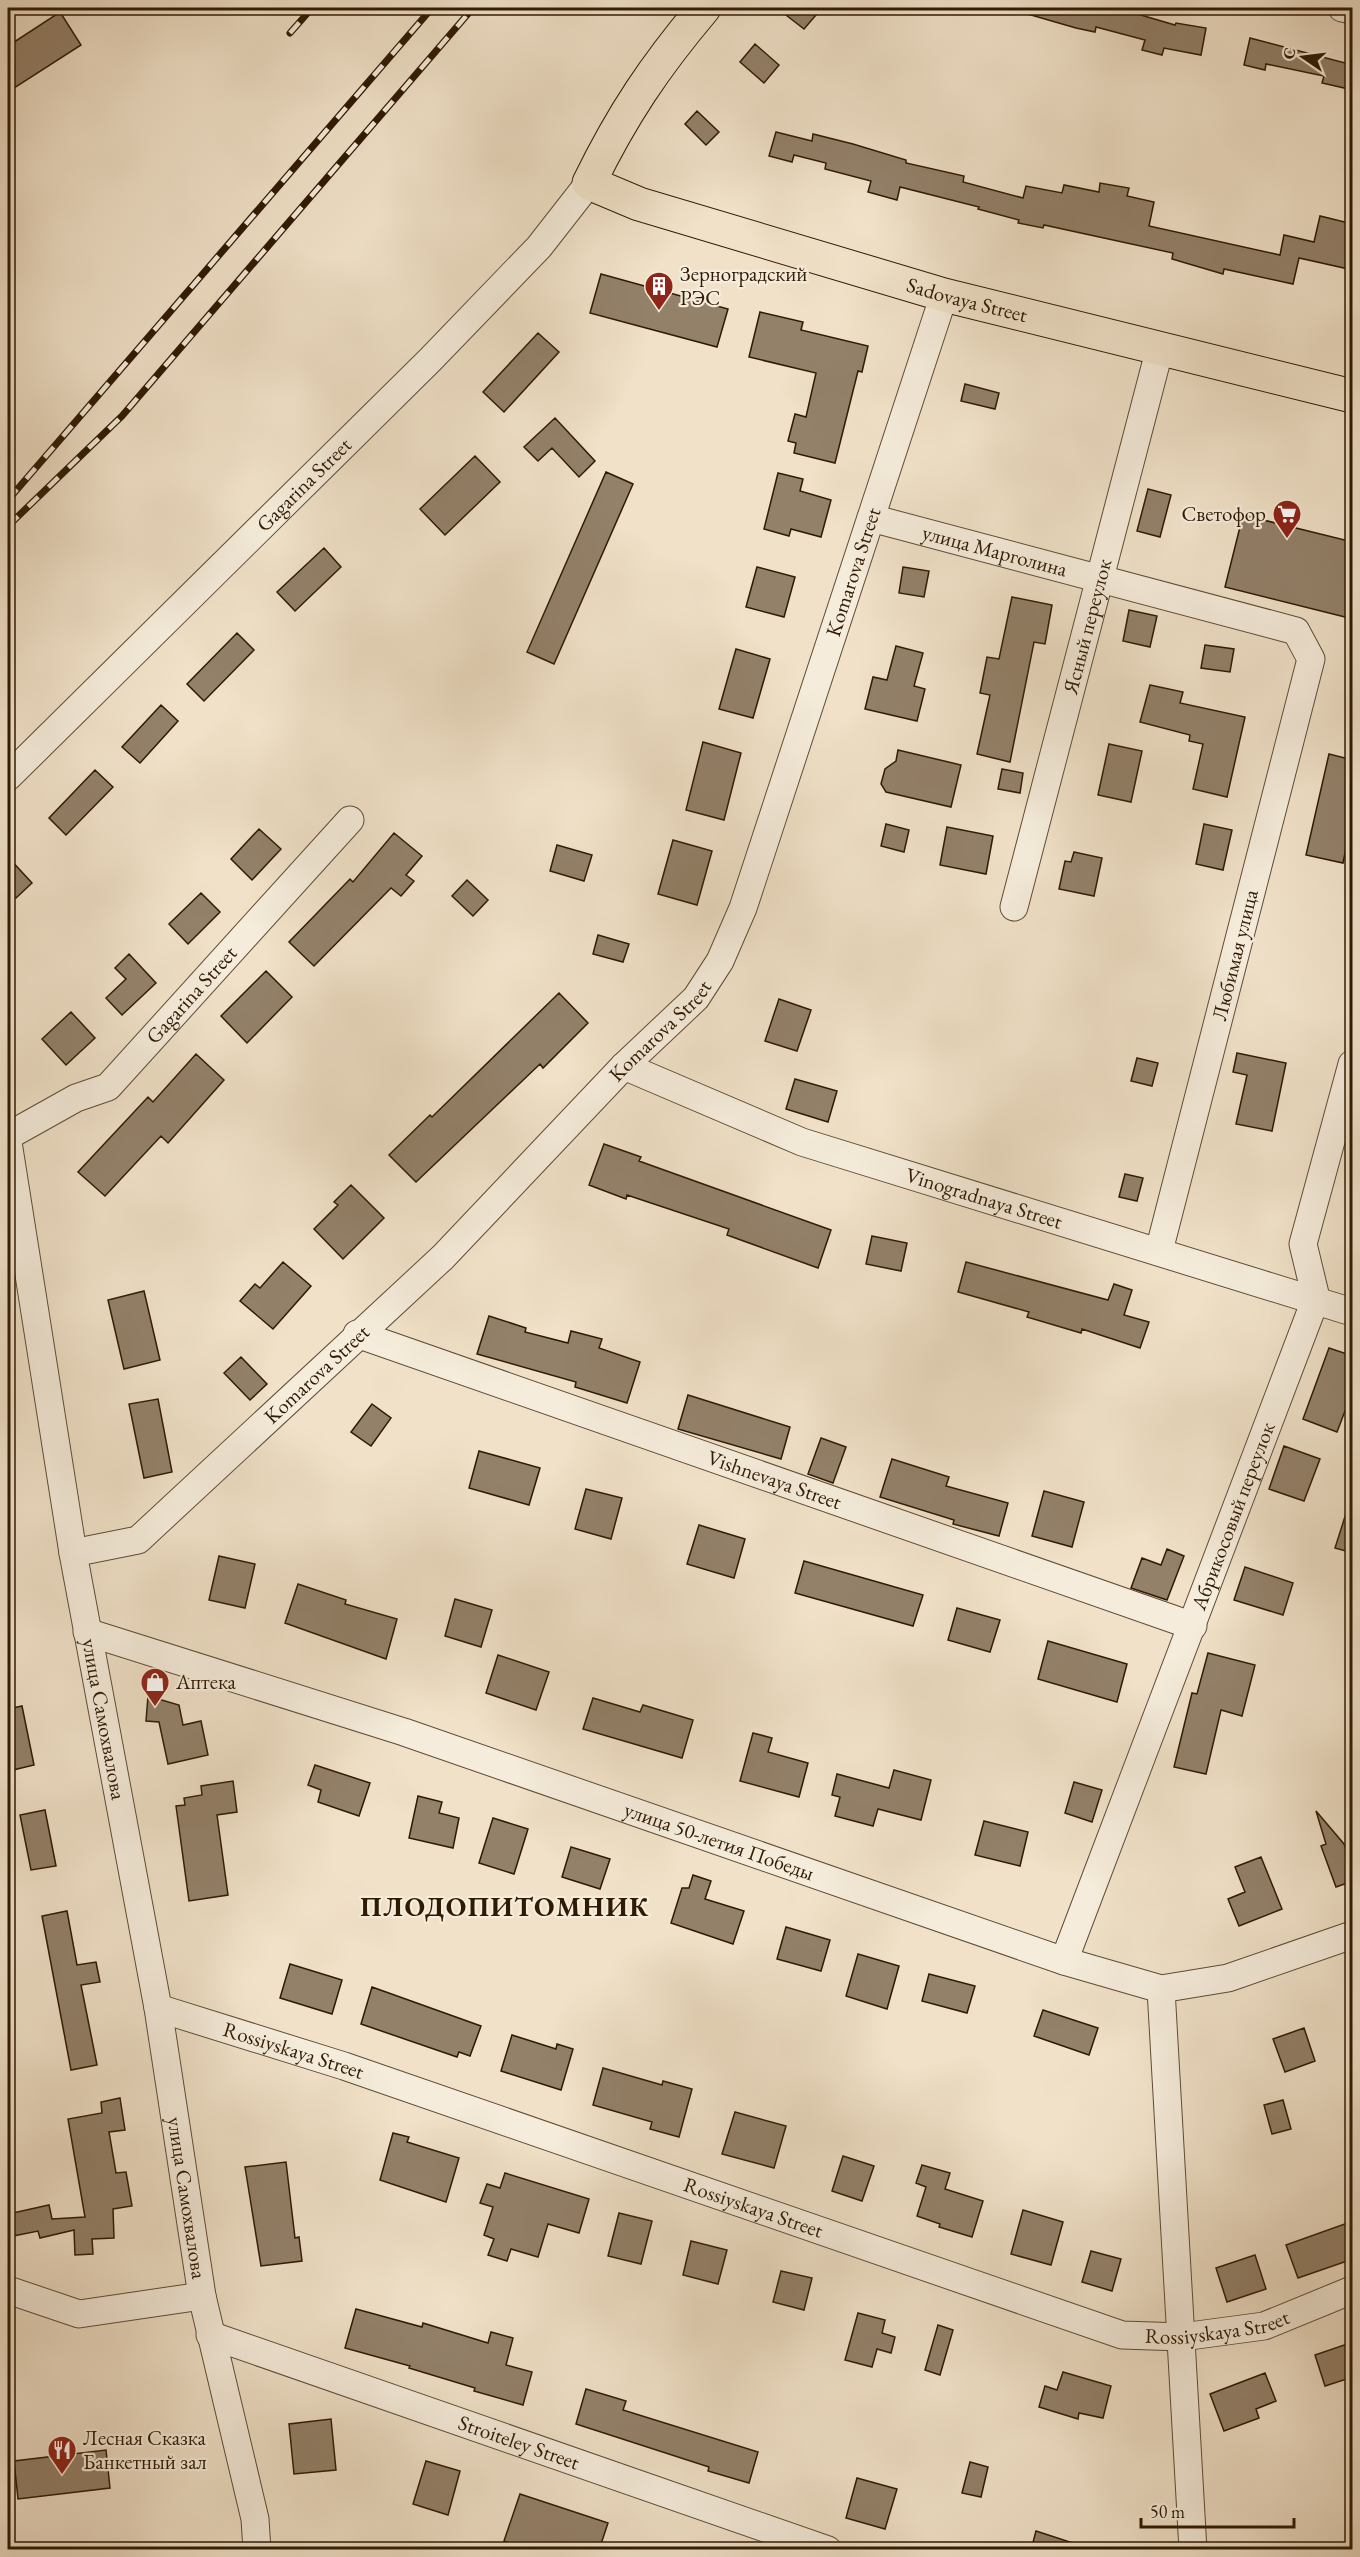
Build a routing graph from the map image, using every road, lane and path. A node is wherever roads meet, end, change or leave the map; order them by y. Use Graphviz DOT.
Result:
graph roads {
  1 [pos="704,8"];
  2 [pos="1342,8"];
  3 [pos="1353,10"];
  4 [pos="589,183"];
  5 [pos="944,294"];
  6 [pos="1160,348"];
  7 [pos="1353,396"];
  8 [pos="871,518"];
  9 [pos="1100,579"];
  10 [pos="1311,659"];
  11 [pos="55,728"];
  12 [pos="8,747"];
  13 [pos="8,777"];
  14 [pos="350,820"];
  15 [pos="1014,907"];
  16 [pos="1353,1064"];
  17 [pos="624,1066"];
  18 [pos="8,1136"];
  19 [pos="8,1142"];
  20 [pos="1159,1251"];
  21 [pos="1316,1299"];
  22 [pos="1353,1312"];
  23 [pos="357,1334"];
  24 [pos="73,1553"];
  25 [pos="1193,1626"];
  26 [pos="87,1632"];
  27 [pos="1353,1935"];
  28 [pos="1064,1961"];
  29 [pos="1161,1989"];
  30 [pos="158,2008"];
  31 [pos="8,2290"];
  32 [pos="1353,2290"];
  33 [pos="202,2296"];
  34 [pos="210,2335"];
  35 [pos="1182,2337"];
  36 [pos="257,2550"];
  37 [pos="828,2550"];
  38 [pos="1193,2550"];
  1 -- 4 [label="main road"];
  2 -- 3 [label="street"];
  4 -- 5 [label="main road, Sadovaya Street"];
  4 -- 11 [label="street, Gagarina Street"];
  5 -- 6 [label="main road, Sadovaya Street"];
  5 -- 8 [label="street, Komarova Street"];
  6 -- 7 [label="main road, Sadovaya Street"];
  6 -- 9 [label="street, Ясный переулок"];
  8 -- 9 [label="street, улица Марголина"];
  8 -- 17 [label="street, Komarova Street"];
  9 -- 10 [label="street, улица Марголина"];
  9 -- 15 [label="street, Ясный переулок"];
  10 -- 20 [label="street, Любимая улица"];
  11 -- 12 [label="street"];
  11 -- 13 [label="street, Gagarina Street"];
  14 -- 18 [label="street, Gagarina Street"];
  16 -- 21 [label="street"];
  17 -- 20 [label="street, Vinogradnaya Street"];
  17 -- 23 [label="street, Komarova Street"];
  19 -- 24 [label="street, улица Самохвалова"];
  20 -- 21 [label="street, Vinogradnaya Street"];
  21 -- 22 [label="street, Vinogradnaya Street"];
  21 -- 25 [label="street, Абрикосовый переулок"];
  23 -- 24 [label="street, Komarova Street"];
  23 -- 25 [label="street, Vishnevaya Street"];
  24 -- 26 [label="street, улица Самохвалова"];
  25 -- 28 [label="street, Абрикосовый переулок"];
  26 -- 28 [label="street, улица 50-летия Победы"];
  26 -- 30 [label="street, улица Самохвалова"];
  27 -- 29 [label="street, улица 50-летия Победы"];
  28 -- 29 [label="street, улица 50-летия Победы"];
  29 -- 35 [label="street"];
  30 -- 33 [label="street, улица Самохвалова"];
  30 -- 35 [label="street, Rossiyskaya Street"];
  31 -- 33 [label="street, улица Самохвалова"];
  32 -- 35 [label="street, Rossiyskaya Street"];
  33 -- 34 [label="street, улица Самохвалова"];
  34 -- 36 [label="street, улица Самохвалова"];
  34 -- 37 [label="street, Stroiteley Street"];
  35 -- 38 [label="street"];
}
